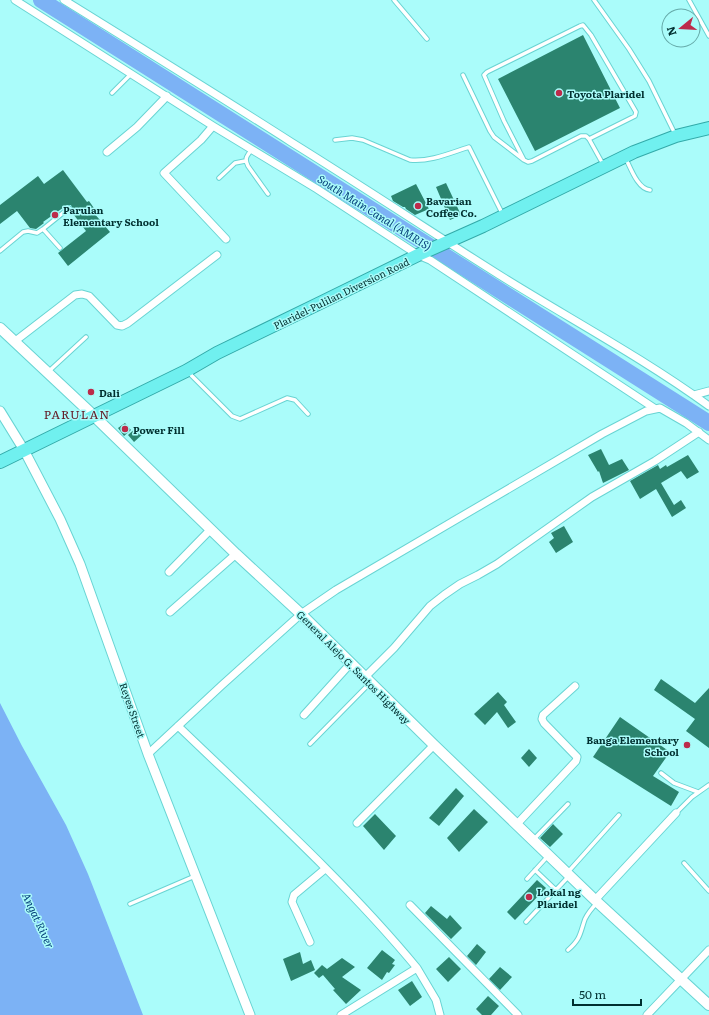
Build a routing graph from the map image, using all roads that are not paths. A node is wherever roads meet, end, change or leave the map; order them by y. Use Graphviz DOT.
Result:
graph roads {
  1 [pos="15,0"];
  2 [pos="64,0"];
  3 [pos="394,0"];
  4 [pos="594,0"];
  5 [pos="689,0"];
  6 [pos="709,36"];
  7 [pos="427,39"];
  8 [pos="132,73"];
  9 [pos="463,75"];
  10 [pos="112,93"];
  11 [pos="167,96"];
  12 [pos="213,126"];
  13 [pos="709,128"];
  14 [pos="676,136"];
  15 [pos="589,139"];
  16 [pos="335,140"];
  17 [pos="252,149"];
  18 [pos="107,152"];
  19 [pos="624,157"];
  20 [pos="524,160"];
  21 [pos="245,161"];
  22 [pos="604,166"];
  23 [pos="219,178"];
  24 [pos="650,190"];
  25 [pos="268,194"];
  26 [pos="69,208"];
  27 [pos="504,216"];
  28 [pos="43,229"];
  29 [pos="226,239"];
  30 [pos="445,243"];
  31 [pos="60,248"];
  32 [pos="0,251"];
  33 [pos="420,254"];
  34 [pos="217,255"];
  35 [pos="0,328"];
  36 [pos="86,337"];
  37 [pos="14,342"];
  38 [pos="186,370"];
  39 [pos="48,373"];
  40 [pos="709,391"];
  41 [pos="694,395"];
  42 [pos="709,406"];
  43 [pos="654,408"];
  44 [pos="0,412"];
  45 [pos="308,414"];
  46 [pos="94,416"];
  47 [pos="699,432"];
  48 [pos="709,440"];
  49 [pos="24,450"];
  50 [pos="1,461"];
  51 [pos="211,529"];
  52 [pos="236,554"];
  53 [pos="169,572"];
  54 [pos="170,612"];
  55 [pos="301,614"];
  56 [pos="351,663"];
  57 [pos="368,680"];
  58 [pos="575,686"];
  59 [pos="304,715"];
  60 [pos="178,726"];
  61 [pos="310,744"];
  62 [pos="434,745"];
  63 [pos="148,754"];
  64 [pos="661,773"];
  65 [pos="709,785"];
  66 [pos="698,792"];
  67 [pos="568,804"];
  68 [pos="676,813"];
  69 [pos="620,815"];
  70 [pos="357,823"];
  71 [pos="517,824"];
  72 [pos="534,840"];
  73 [pos="549,855"];
  74 [pos="684,863"];
  75 [pos="325,869"];
  76 [pos="535,870"];
  77 [pos="568,874"];
  78 [pos="196,875"];
  79 [pos="527,879"];
  80 [pos="556,890"];
  81 [pos="709,891"];
  82 [pos="596,901"];
  83 [pos="130,904"];
  84 [pos="410,906"];
  85 [pos="526,922"];
  86 [pos="310,942"];
  87 [pos="568,950"];
  88 [pos="709,950"];
  89 [pos="417,968"];
  90 [pos="681,979"];
  91 [pos="709,1005"];
  92 [pos="250,1015"];
  93 [pos="341,1015"];
  94 [pos="440,1015"];
  95 [pos="518,1015"];
  96 [pos="647,1015"];
  1 -- 8 [label="street"];
  2 -- 30 [label="street"];
  3 -- 7 [label="lane"];
  4 -- 14 [label="lane"];
  5 -- 6 [label="lane"];
  8 -- 10 [label="lane"];
  8 -- 11 [label="street"];
  9 -- 20 [label="lane"];
  11 -- 12 [label="street"];
  11 -- 18 [label="street"];
  12 -- 17 [label="street"];
  12 -- 29 [label="street"];
  13 -- 14 [label="highway, Plaridel-Pulilan Diversion Road"];
  14 -- 19 [label="highway, Plaridel-Pulilan Diversion Road"];
  15 -- 20 [label="lane"];
  15 -- 20 [label="lane"];
  15 -- 22 [label="lane"];
  16 -- 27 [label="lane"];
  17 -- 21 [label="lane"];
  17 -- 33 [label="street"];
  19 -- 22 [label="highway, Plaridel-Pulilan Diversion Road"];
  19 -- 24 [label="lane"];
  21 -- 23 [label="lane"];
  21 -- 25 [label="lane"];
  22 -- 27 [label="highway, Plaridel-Pulilan Diversion Road"];
  26 -- 28 [label="lane"];
  27 -- 30 [label="highway, Plaridel-Pulilan Diversion Road"];
  28 -- 31 [label="lane"];
  28 -- 32 [label="lane"];
  30 -- 33 [label="highway, Plaridel-Pulilan Diversion Road"];
  30 -- 41 [label="street"];
  33 -- 38 [label="highway, Plaridel-Pulilan Diversion Road"];
  33 -- 43 [label="street"];
  34 -- 37 [label="street"];
  35 -- 37 [label="main road, General Alejo G. Santos Highway"];
  36 -- 39 [label="lane"];
  37 -- 39 [label="main road, General Alejo G. Santos Highway"];
  38 -- 45 [label="lane"];
  38 -- 46 [label="highway, Plaridel-Pulilan Diversion Road"];
  39 -- 46 [label="main road, General Alejo G. Santos Highway"];
  40 -- 41 [label="street"];
  41 -- 42 [label="street"];
  43 -- 47 [label="street"];
  43 -- 55 [label="street"];
  44 -- 49 [label="street, Reyes Street"];
  46 -- 49 [label="highway, Plaridel-Pulilan Diversion Road"];
  46 -- 51 [label="main road, General Alejo G. Santos Highway"];
  47 -- 48 [label="street"];
  47 -- 57 [label="street"];
  49 -- 50 [label="highway, Plaridel-Pulilan Diversion Road"];
  49 -- 63 [label="street, Reyes Street"];
  51 -- 52 [label="main road, General Alejo G. Santos Highway"];
  51 -- 53 [label="street"];
  52 -- 54 [label="street"];
  52 -- 55 [label="main road, General Alejo G. Santos Highway"];
  55 -- 56 [label="main road, General Alejo G. Santos Highway"];
  55 -- 60 [label="street"];
  56 -- 57 [label="main road, General Alejo G. Santos Highway"];
  56 -- 59 [label="street"];
  57 -- 61 [label="lane"];
  57 -- 62 [label="main road, General Alejo G. Santos Highway"];
  58 -- 71 [label="street"];
  60 -- 63 [label="street"];
  60 -- 75 [label="street"];
  62 -- 70 [label="street"];
  62 -- 71 [label="main road, General Alejo G. Santos Highway"];
  63 -- 78 [label="street, Reyes Street"];
  64 -- 66 [label="lane"];
  65 -- 66 [label="lane"];
  66 -- 68 [label="lane"];
  67 -- 72 [label="lane"];
  68 -- 82 [label="street"];
  69 -- 77 [label="lane"];
  71 -- 72 [label="main road, General Alejo G. Santos Highway"];
  72 -- 73 [label="main road, General Alejo G. Santos Highway"];
  73 -- 76 [label="lane"];
  73 -- 77 [label="main road, General Alejo G. Santos Highway"];
  74 -- 81 [label="lane"];
  75 -- 86 [label="street"];
  75 -- 89 [label="street"];
  76 -- 79 [label="lane"];
  76 -- 80 [label="lane"];
  77 -- 80 [label="lane"];
  77 -- 82 [label="main road, General Alejo G. Santos Highway"];
  78 -- 83 [label="lane"];
  78 -- 92 [label="street, Reyes Street"];
  80 -- 85 [label="lane"];
  82 -- 87 [label="lane"];
  82 -- 90 [label="main road, General Alejo G. Santos Highway"];
  84 -- 95 [label="street"];
  88 -- 90 [label="street"];
  89 -- 93 [label="street"];
  89 -- 94 [label="street"];
  90 -- 91 [label="main road, General Alejo G. Santos Highway"];
  90 -- 96 [label="street"];
}
